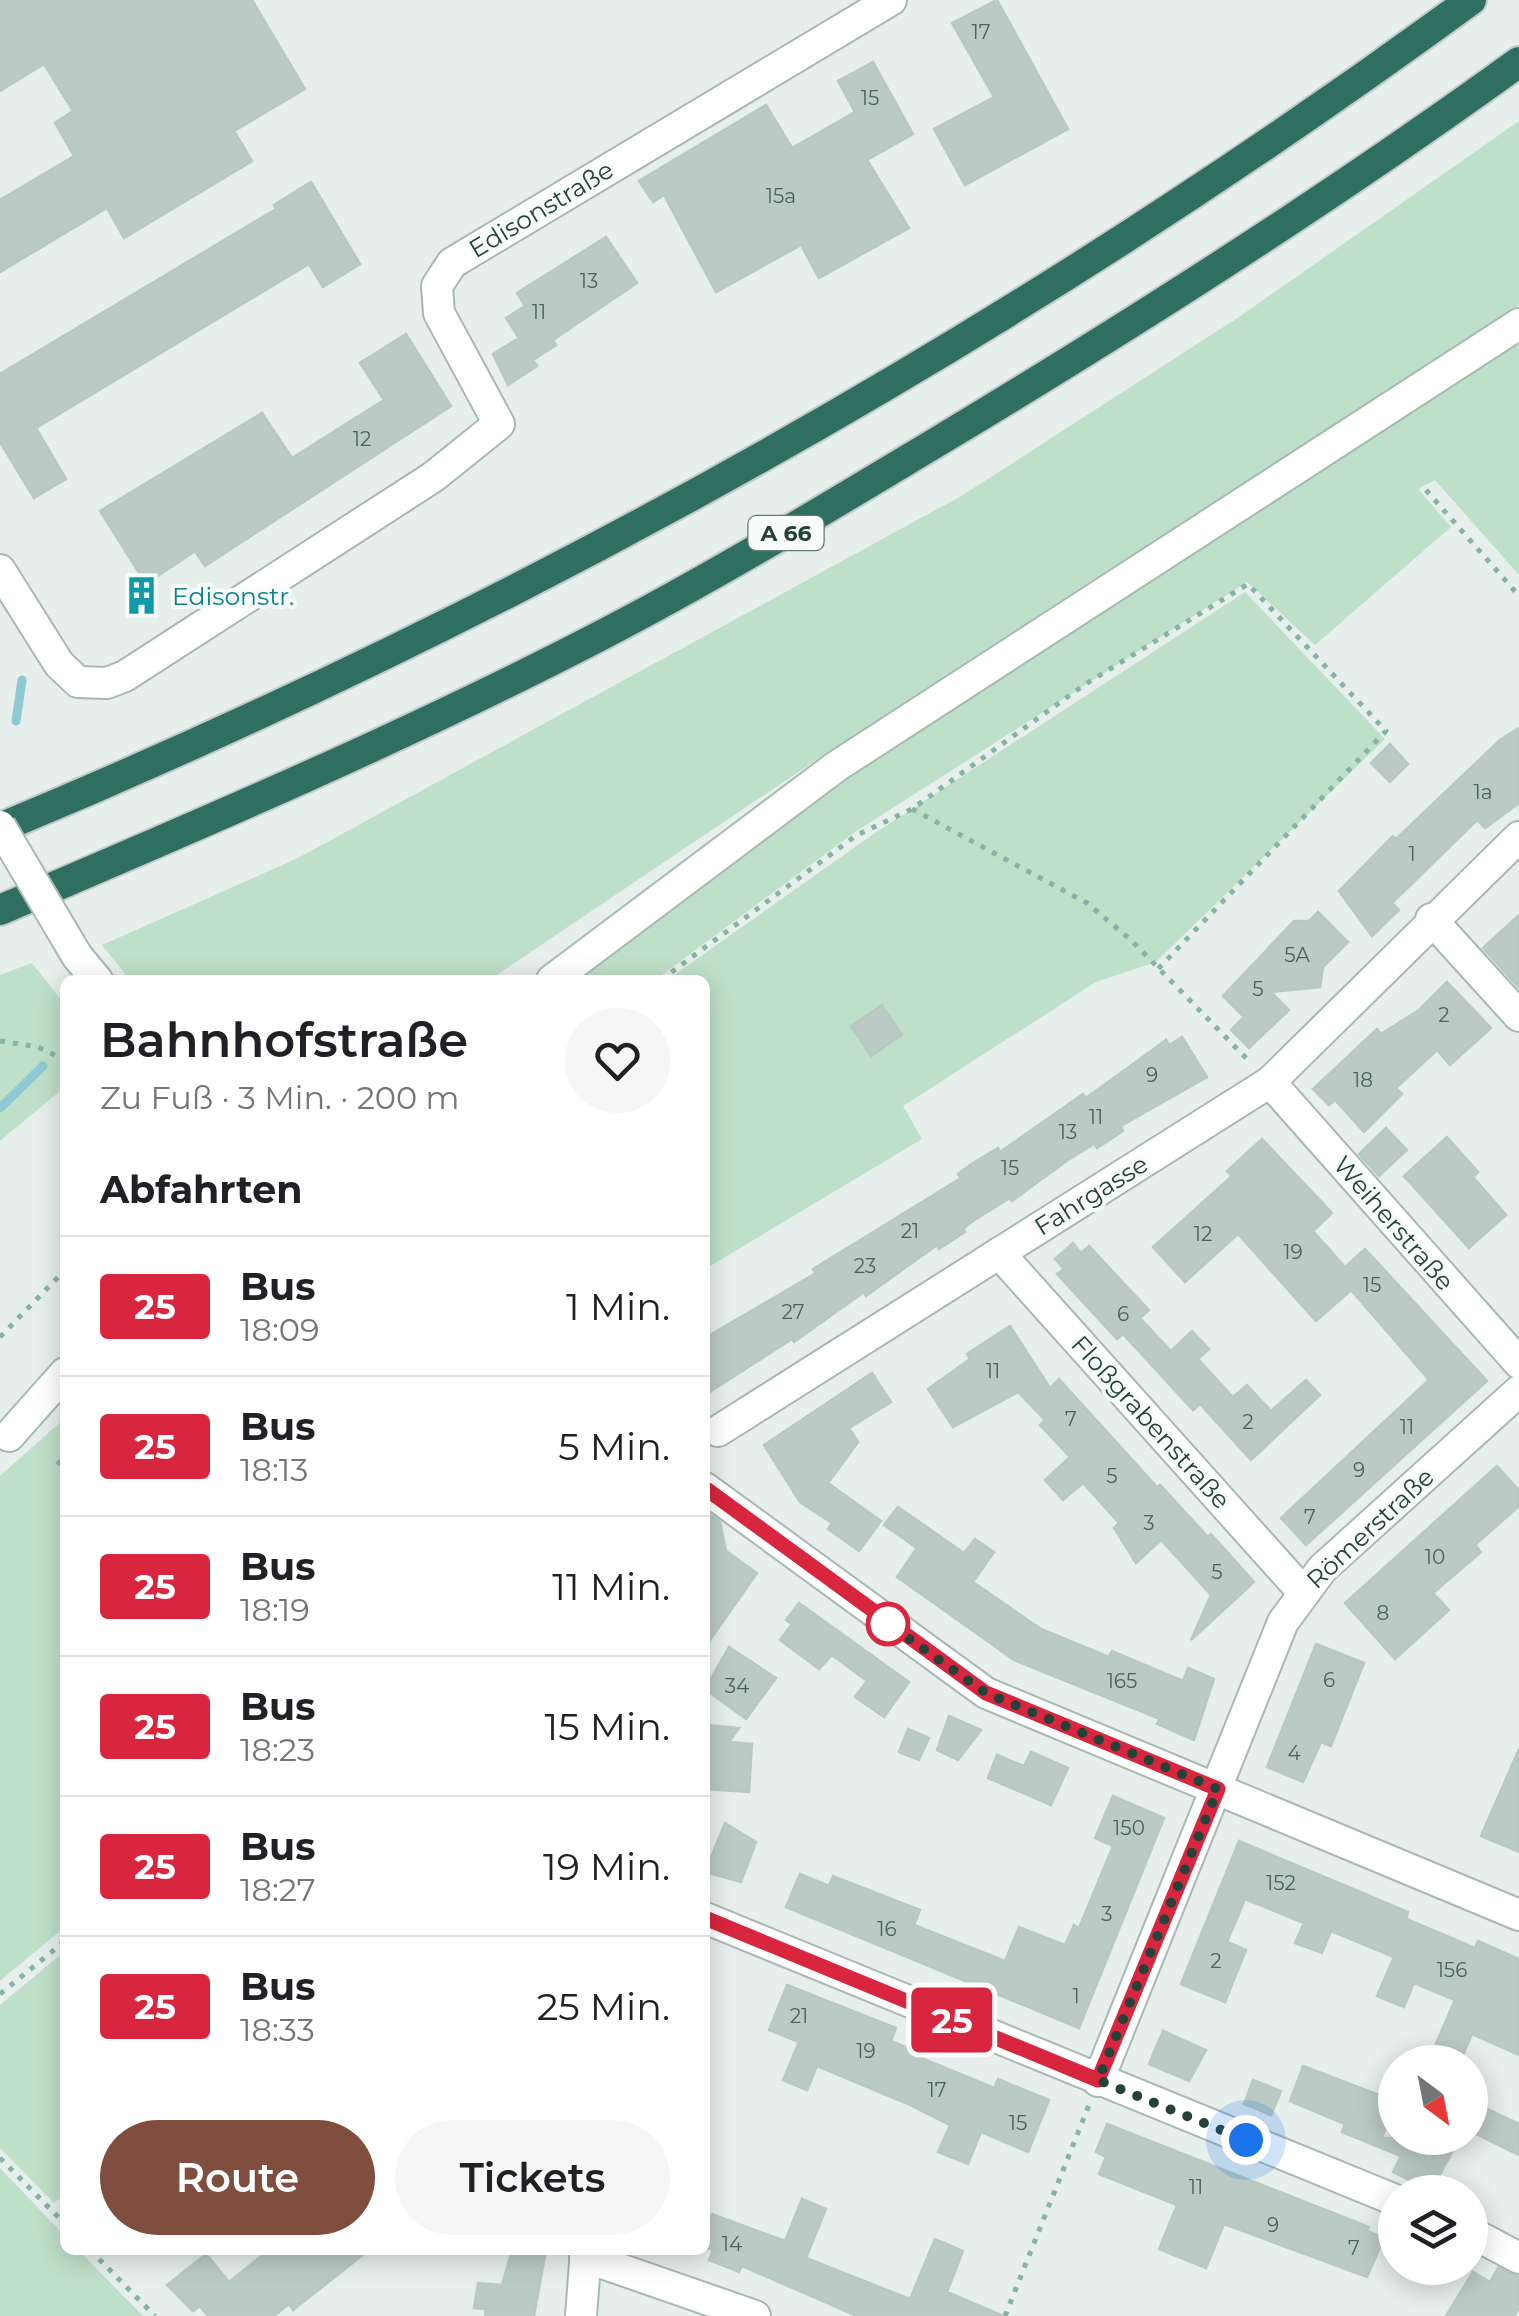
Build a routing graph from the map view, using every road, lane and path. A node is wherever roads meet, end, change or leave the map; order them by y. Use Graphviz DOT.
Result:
graph roads {
  1 [pos="891,0"];
  2 [pos="1471,0"];
  3 [pos="1519,62"];
  4 [pos="1519,324"];
  5 [pos="1426,490"];
  6 [pos="0,570"];
  7 [pos="1519,596"];
  8 [pos="912,808"];
  9 [pos="0,827"];
  10 [pos="1519,837"];
  11 [pos="0,910"];
  12 [pos="1431,919"];
  13 [pos="1158,969"];
  14 [pos="561,972"];
  15 [pos="93,975"];
  16 [pos="669,975"];
  17 [pos="1519,1016"];
  18 [pos="0,1041"];
  19 [pos="60,1058"];
  20 [pos="1270,1082"];
  21 [pos="999,1254"];
  22 [pos="60,1275"];
  23 [pos="0,1336"];
  24 [pos="1519,1363"];
  25 [pos="60,1378"];
  26 [pos="1519,1391"];
  27 [pos="60,1395"];
  28 [pos="718,1431"];
  29 [pos="4,1440"];
  30 [pos="57,1461"];
  31 [pos="60,1464"];
  32 [pos="710,1492"];
  33 [pos="1302,1592"];
  34 [pos="1218,1789"];
  35 [pos="1519,1915"];
  36 [pos="710,1920"];
  37 [pos="60,1945"];
  38 [pos="0,1994"];
  39 [pos="1098,2080"];
  40 [pos="0,2158"];
  41 [pos="1378,2193"];
  42 [pos="60,2219"];
  43 [pos="1488,2242"];
  44 [pos="95,2255"];
  45 [pos="585,2255"];
  46 [pos="590,2255"];
  47 [pos="1519,2258"];
  48 [pos="155,2316"];
  49 [pos="581,2316"];
  50 [pos="755,2316"];
  51 [pos="1005,2316"];
  1 -- 6 [label="street, Edisonstraße"];
  2 -- 9 [label="highway"];
  3 -- 11 [label="highway, A 66"];
  4 -- 14 [label="street"];
  5 -- 7 [label="path"];
  8 -- 13 [label="path"];
  8 -- 13 [label="path"];
  8 -- 16 [label="path"];
  9 -- 15 [label="street, bridge"];
  10 -- 12 [label="street, Fahrgasse"];
  12 -- 17 [label="street"];
  12 -- 20 [label="street, Fahrgasse"];
  13 -- 20 [label="path"];
  18 -- 19 [label="path"];
  20 -- 21 [label="street, Fahrgasse"];
  20 -- 24 [label="street, Weiherstraße"];
  21 -- 28 [label="street, Fahrgasse"];
  21 -- 33 [label="street, Floßgrabenstraße"];
  22 -- 23 [label="path"];
  25 -- 29 [label="street"];
  26 -- 33 [label="street, Römerstraße"];
  27 -- 29 [label="street"];
  30 -- 31 [label="path"];
  32 -- 34 [label="street"];
  33 -- 34 [label="street, Römerstraße"];
  34 -- 35 [label="street"];
  34 -- 39 [label="street, Römerstraße"];
  36 -- 39 [label="street"];
  37 -- 38 [label="path"];
  39 -- 41 [label="street"];
  39 -- 51 [label="path"];
  40 -- 42 [label="path"];
  43 -- 47 [label="street"];
  44 -- 48 [label="path"];
  45 -- 49 [label="street"];
  46 -- 50 [label="street"];
}
